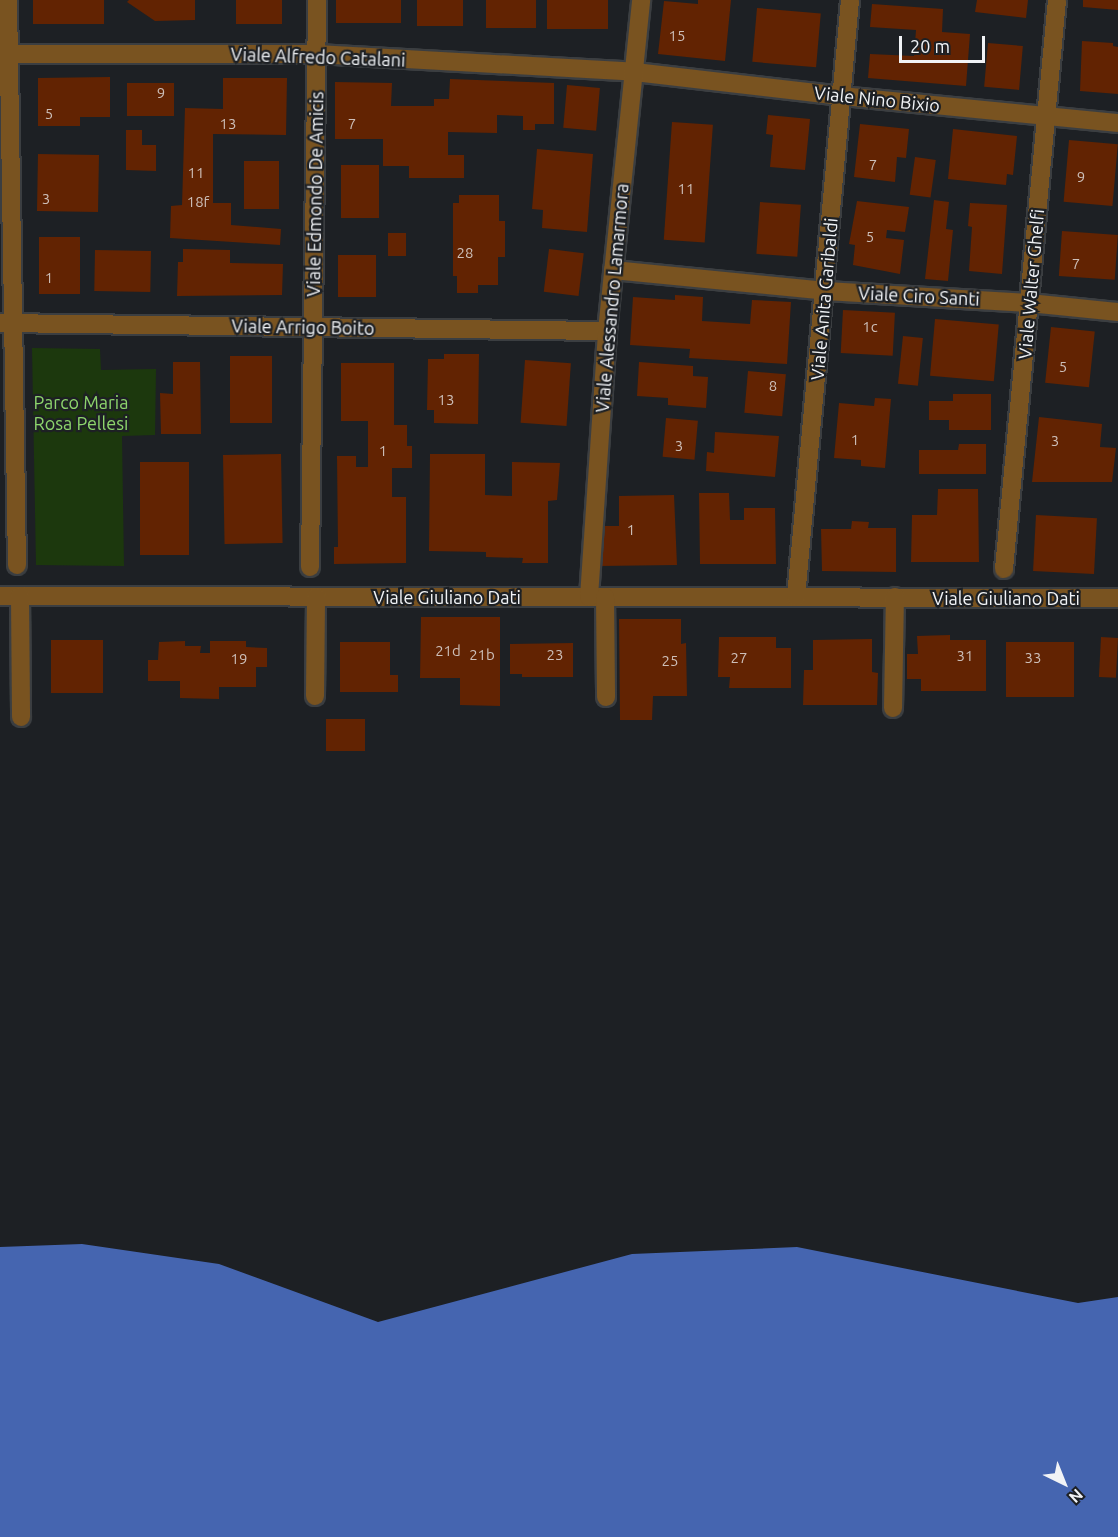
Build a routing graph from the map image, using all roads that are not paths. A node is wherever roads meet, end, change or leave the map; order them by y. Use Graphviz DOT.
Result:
graph roads {
  1 [pos="8,0"];
  2 [pos="317,0"];
  3 [pos="641,0"];
  4 [pos="850,0"];
  5 [pos="1057,0"];
  6 [pos="4,54"];
  7 [pos="317,54"];
  8 [pos="635,72"];
  9 [pos="842,96"];
  10 [pos="1046,116"];
  11 [pos="1118,123"];
  12 [pos="613,270"];
  13 [pos="826,291"];
  14 [pos="1029,303"];
  15 [pos="1118,312"];
  16 [pos="6,323"];
  17 [pos="313,327"];
  18 [pos="607,331"];
  19 [pos="17,566"];
  20 [pos="310,567"];
  21 [pos="1004,569"];
  22 [pos="0,596"];
  23 [pos="20,596"];
  24 [pos="316,597"];
  25 [pos="597,597"];
  26 [pos="796,597"];
  27 [pos="895,597"];
  28 [pos="1118,598"];
  29 [pos="315,696"];
  30 [pos="606,697"];
  31 [pos="894,708"];
  32 [pos="21,717"];
  1 -- 6 [label="street"];
  2 -- 7 [label="street, Viale Edmondo De Amicis"];
  3 -- 8 [label="street, Viale Alessandro Lamarmora"];
  4 -- 9 [label="street, Viale Anita Garibaldi"];
  5 -- 10 [label="street, Viale Walter Ghelfi"];
  6 -- 7 [label="street, Viale Alfredo Catalani"];
  6 -- 16 [label="street"];
  7 -- 8 [label="street, Viale Alfredo Catalani"];
  7 -- 17 [label="street, Viale Edmondo De Amicis"];
  8 -- 9 [label="street, Viale Nino Bixio"];
  8 -- 12 [label="street, Viale Alessandro Lamarmora"];
  9 -- 10 [label="street, Viale Nino Bixio"];
  9 -- 13 [label="street, Viale Anita Garibaldi"];
  10 -- 11 [label="street, Viale Nino Bixio"];
  10 -- 14 [label="street, Viale Walter Ghelfi"];
  12 -- 13 [label="street, Viale Ciro Santi"];
  12 -- 18 [label="street, Viale Alessandro Lamarmora"];
  13 -- 14 [label="street, Viale Ciro Santi"];
  13 -- 26 [label="street, Viale Anita Garibaldi"];
  14 -- 15 [label="street, Viale Ciro Santi"];
  14 -- 21 [label="street, Viale Walter Ghelfi"];
  16 -- 17 [label="street, Viale Arrigo Boito"];
  16 -- 19 [label="street"];
  17 -- 18 [label="street, Viale Arrigo Boito"];
  17 -- 20 [label="street, Viale Edmondo De Amicis"];
  18 -- 25 [label="street, Viale Alessandro Lamarmora"];
  22 -- 23 [label="street, Viale Giuliano Dati"];
  23 -- 24 [label="street, Viale Giuliano Dati"];
  23 -- 32 [label="street"];
  24 -- 25 [label="street, Viale Giuliano Dati"];
  24 -- 29 [label="street"];
  25 -- 26 [label="street, Viale Giuliano Dati"];
  25 -- 30 [label="street, Viale Alessandro Lamarmora"];
  26 -- 27 [label="street, Viale Giuliano Dati"];
  27 -- 28 [label="street, Viale Giuliano Dati"];
  27 -- 31 [label="street"];
}
